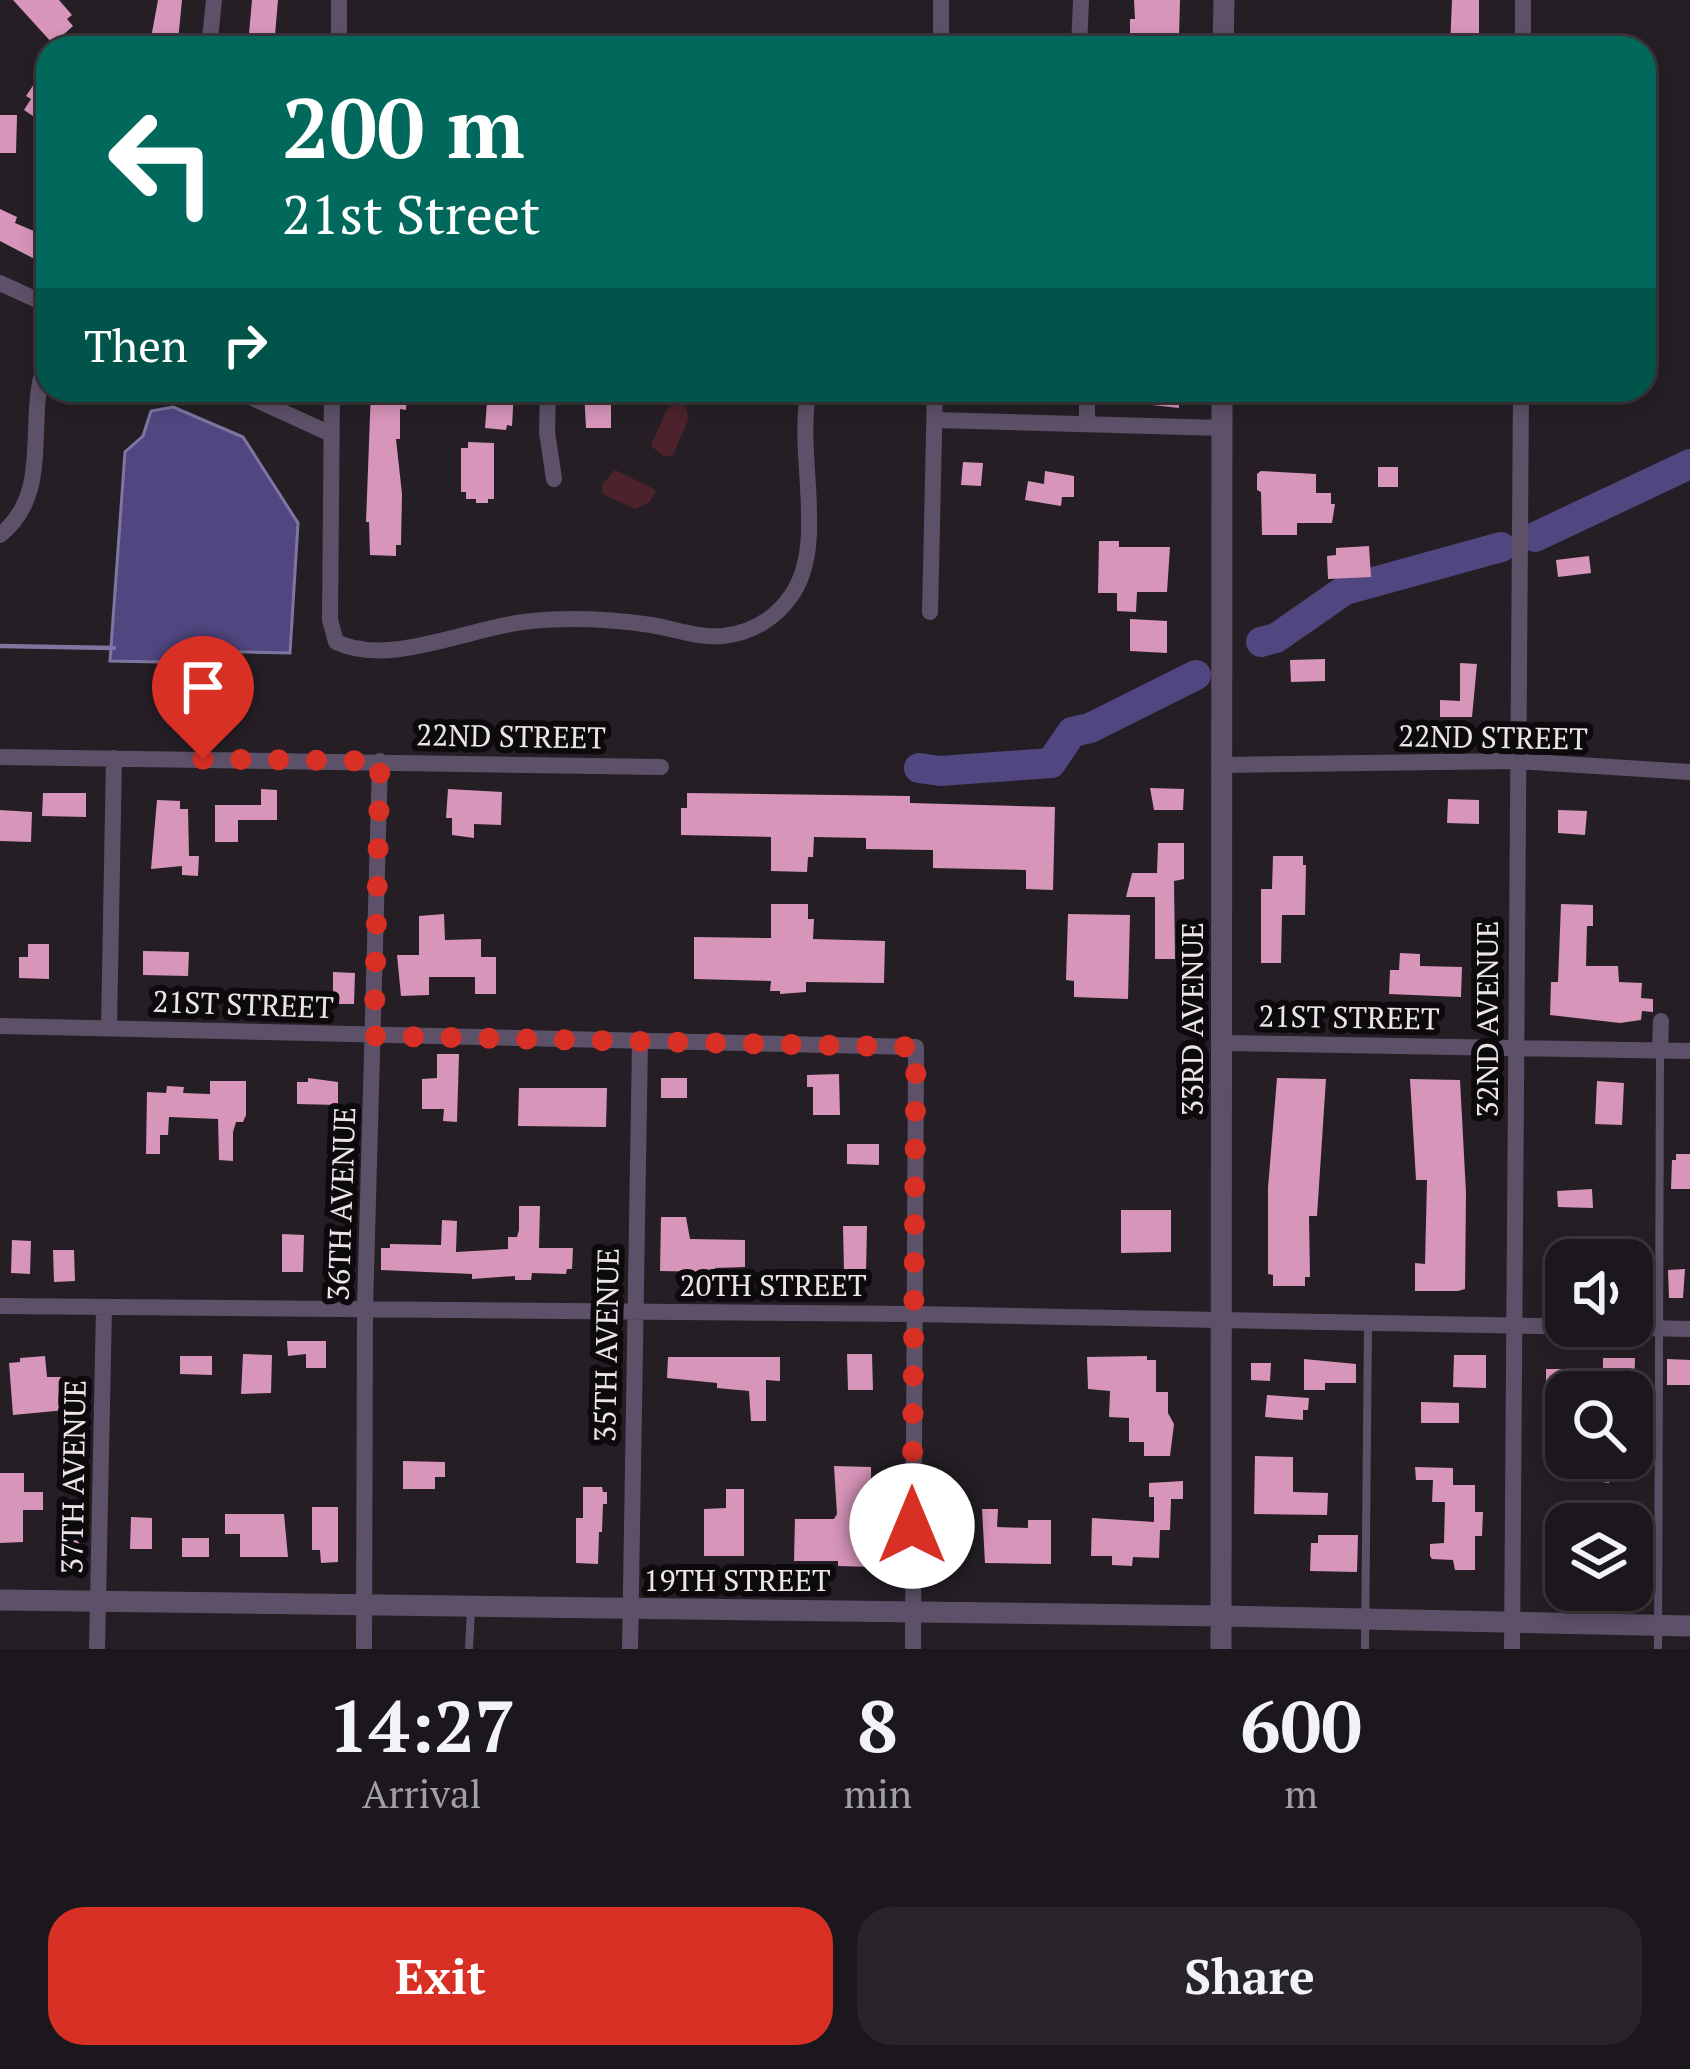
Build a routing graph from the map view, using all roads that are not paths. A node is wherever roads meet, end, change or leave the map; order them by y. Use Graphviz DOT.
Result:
graph roads {
  1 [pos="214,0"];
  2 [pos="339,0"];
  3 [pos="941,0"];
  4 [pos="1081,0"];
  5 [pos="1224,0"];
  6 [pos="1523,0"];
  7 [pos="210,36"];
  8 [pos="339,36"];
  9 [pos="940,36"];
  10 [pos="1079,36"];
  11 [pos="1223,36"];
  12 [pos="1523,36"];
  13 [pos="0,283"];
  14 [pos="36,300"];
  15 [pos="36,395"];
  16 [pos="261,402"];
  17 [pos="332,402"];
  18 [pos="548,402"];
  19 [pos="808,402"];
  20 [pos="935,402"];
  21 [pos="1087,402"];
  22 [pos="1222,402"];
  23 [pos="1521,402"];
  24 [pos="935,420"];
  25 [pos="1087,424"];
  26 [pos="1222,428"];
  27 [pos="331,434"];
  28 [pos="554,479"];
  29 [pos="0,535"];
  30 [pos="930,612"];
  31 [pos="0,757"];
  32 [pos="115,758"];
  33 [pos="380,761"];
  34 [pos="1516,761"];
  35 [pos="1222,766"];
  36 [pos="661,767"];
  37 [pos="1690,772"];
  38 [pos="1661,1021"];
  39 [pos="0,1026"];
  40 [pos="109,1028"];
  41 [pos="374,1036"];
  42 [pos="640,1042"];
  43 [pos="1223,1043"];
  44 [pos="1515,1048"];
  45 [pos="1660,1051"];
  46 [pos="1690,1051"];
  47 [pos="0,1306"];
  48 [pos="104,1307"];
  49 [pos="365,1309"];
  50 [pos="634,1312"];
  51 [pos="912,1314"];
  52 [pos="1220,1320"];
  53 [pos="1368,1323"];
  54 [pos="1516,1325"];
  55 [pos="1661,1328"];
  56 [pos="1690,1329"];
  57 [pos="0,1600"];
  58 [pos="98,1601"];
  59 [pos="364,1604"];
  60 [pos="471,1607"];
  61 [pos="631,1610"];
  62 [pos="913,1611"];
  63 [pos="1221,1616"];
  64 [pos="1366,1618"];
  65 [pos="1512,1621"];
  66 [pos="1690,1627"];
  67 [pos="1658,1638"];
  68 [pos="98,1649"];
  69 [pos="364,1649"];
  70 [pos="469,1649"];
  71 [pos="631,1649"];
  72 [pos="913,1649"];
  73 [pos="1221,1649"];
  74 [pos="1365,1649"];
  75 [pos="1512,1649"];
  1 -- 7 [label="street"];
  2 -- 8 [label="street"];
  3 -- 9 [label="street"];
  4 -- 10 [label="street"];
  5 -- 11 [label="street"];
  6 -- 12 [label="street"];
  13 -- 14 [label="street"];
  15 -- 29 [label="street"];
  16 -- 27 [label="street"];
  17 -- 27 [label="street"];
  18 -- 28 [label="street"];
  19 -- 27 [label="street"];
  20 -- 24 [label="street"];
  21 -- 25 [label="street"];
  22 -- 26 [label="street, 33RD AVENUE"];
  23 -- 34 [label="street, 32ND AVENUE"];
  24 -- 25 [label="street"];
  24 -- 30 [label="street"];
  25 -- 26 [label="street"];
  26 -- 35 [label="street, 33RD AVENUE"];
  31 -- 32 [label="street, 22ND STREET"];
  32 -- 33 [label="street, 22ND STREET"];
  32 -- 40 [label="street"];
  33 -- 36 [label="street, 22ND STREET"];
  33 -- 41 [label="street, 36TH AVENUE"];
  34 -- 35 [label="street, 22ND STREET"];
  34 -- 37 [label="street, 22ND STREET"];
  34 -- 44 [label="street, 32ND AVENUE"];
  35 -- 43 [label="street, 33RD AVENUE"];
  38 -- 45 [label="street"];
  39 -- 40 [label="street, 21ST STREET"];
  40 -- 41 [label="street, 21ST STREET"];
  41 -- 42 [label="street, 21ST STREET"];
  41 -- 49 [label="street, 36TH AVENUE"];
  42 -- 50 [label="street, 35TH AVENUE"];
  42 -- 51 [label="street, 21ST STREET"];
  43 -- 44 [label="street, 21ST STREET"];
  43 -- 52 [label="street, 33RD AVENUE"];
  44 -- 45 [label="street, 21ST STREET"];
  44 -- 54 [label="street, 32ND AVENUE"];
  45 -- 46 [label="street, 21ST STREET"];
  45 -- 55 [label="lane"];
  47 -- 48 [label="street, 20TH STREET"];
  48 -- 49 [label="street, 20TH STREET"];
  48 -- 58 [label="street, 37TH AVENUE"];
  49 -- 50 [label="street, 20TH STREET"];
  49 -- 59 [label="street, 36TH AVENUE"];
  50 -- 51 [label="street, 20TH STREET"];
  50 -- 61 [label="street, 35TH AVENUE"];
  51 -- 52 [label="street, 20TH STREET"];
  51 -- 62 [label="street"];
  52 -- 53 [label="street, 20TH STREET"];
  52 -- 63 [label="street, 33RD AVENUE"];
  53 -- 54 [label="street, 20TH STREET"];
  53 -- 64 [label="lane"];
  54 -- 55 [label="street, 20TH STREET"];
  54 -- 65 [label="street, 32ND AVENUE"];
  55 -- 56 [label="street, 20TH STREET"];
  55 -- 67 [label="lane"];
  57 -- 58 [label="street, 19TH STREET"];
  58 -- 59 [label="street, 19TH STREET"];
  58 -- 68 [label="street, 37TH AVENUE"];
  59 -- 60 [label="street, 19TH STREET"];
  59 -- 69 [label="street, 36TH AVENUE"];
  60 -- 61 [label="street, 19TH STREET"];
  60 -- 70 [label="lane"];
  61 -- 62 [label="street, 19TH STREET"];
  61 -- 71 [label="street, 35TH AVENUE"];
  62 -- 63 [label="street, 19TH STREET"];
  62 -- 72 [label="street"];
  63 -- 64 [label="street, 19TH STREET"];
  63 -- 73 [label="street, 33RD AVENUE"];
  64 -- 65 [label="street, 19TH STREET"];
  64 -- 74 [label="lane"];
  65 -- 67 [label="street, 19TH STREET"];
  65 -- 75 [label="street, 32ND AVENUE"];
  66 -- 67 [label="street, 19TH STREET"];
}
